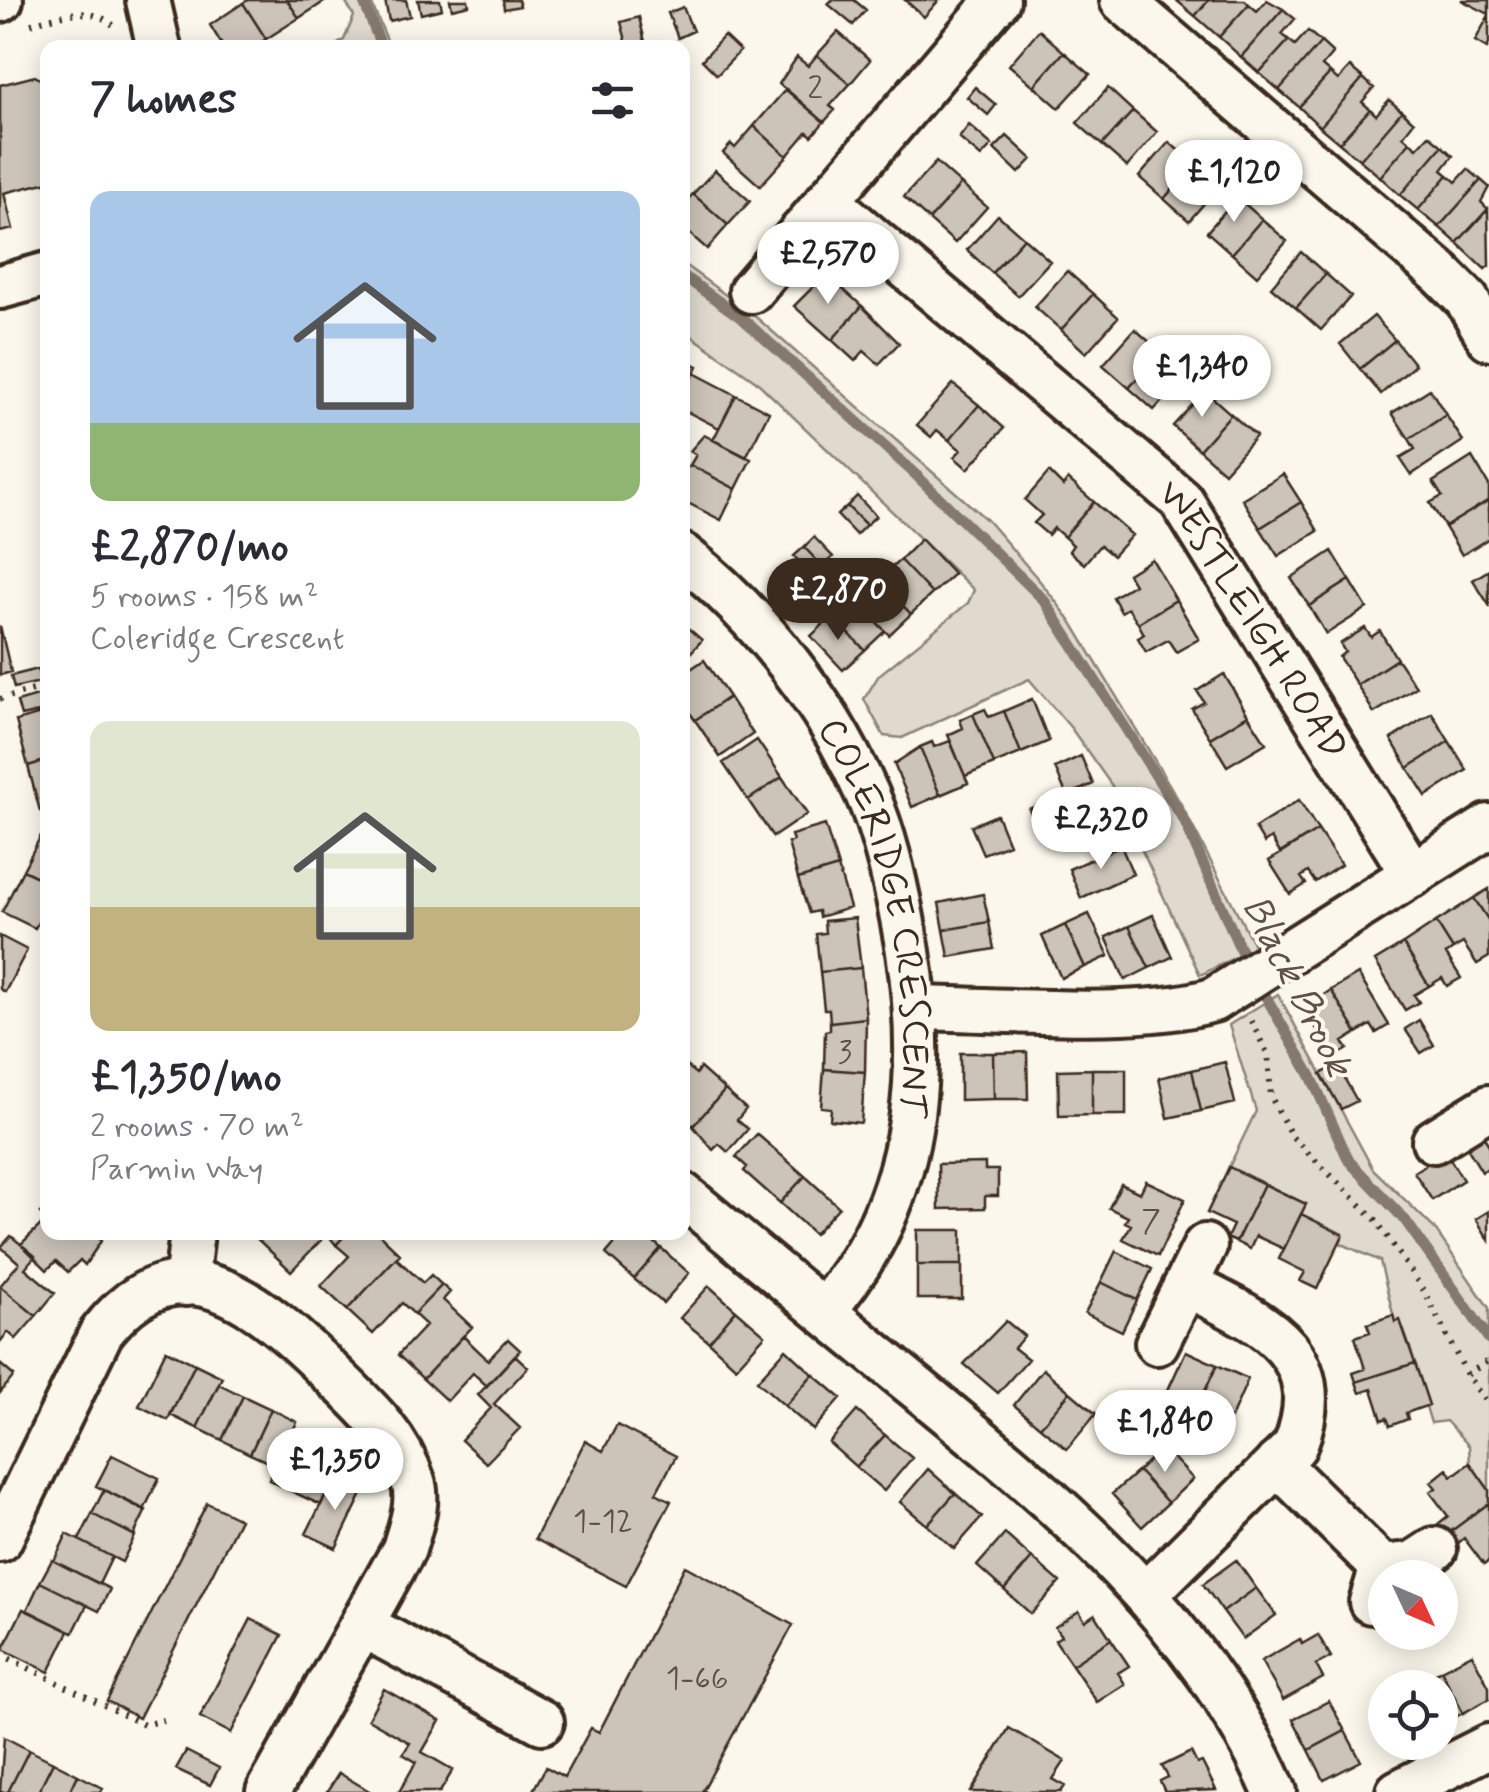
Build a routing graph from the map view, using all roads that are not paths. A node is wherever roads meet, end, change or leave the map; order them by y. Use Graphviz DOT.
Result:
graph roads {
  1 [pos="998,0"];
  2 [pos="1122,0"];
  3 [pos="828,201"];
  4 [pos="40,276"];
  5 [pos="0,287"];
  6 [pos="751,290"];
  7 [pos="1489,338"];
  8 [pos="690,563"];
  9 [pos="1489,826"];
  10 [pos="1413,875"];
  11 [pos="918,1008"];
  12 [pos="1489,1107"];
  13 [pos="1434,1142"];
  14 [pos="690,1201"];
  15 [pos="191,1240"];
  16 [pos="1205,1246"];
  17 [pos="186,1284"];
  18 [pos="1187,1285"];
  19 [pos="823,1311"];
  20 [pos="1157,1343"];
  21 [pos="1278,1463"];
  22 [pos="0,1540"];
  23 [pos="1435,1549"];
  24 [pos="1145,1595"];
  25 [pos="362,1625"];
  26 [pos="542,1722"];
  27 [pos="1489,1746"];
  28 [pos="268,1792"];
  29 [pos="1275,1792"];
  30 [pos="1398,1792"];
  1 -- 3 [label="street"];
  2 -- 7 [label="street"];
  3 -- 6 [label="street"];
  3 -- 10 [label="street, WESTLEIGH ROAD"];
  4 -- 5 [label="street"];
  8 -- 11 [label="street, COLERIDGE CRESCENT"];
  9 -- 10 [label="street"];
  10 -- 11 [label="street"];
  11 -- 19 [label="street, COLERIDGE CRESCENT"];
  12 -- 13 [label="street"];
  14 -- 19 [label="street"];
  15 -- 17 [label="street"];
  16 -- 18 [label="street"];
  17 -- 22 [label="street"];
  17 -- 25 [label="street"];
  18 -- 20 [label="street"];
  18 -- 21 [label="street"];
  19 -- 24 [label="street"];
  21 -- 23 [label="street"];
  21 -- 24 [label="street"];
  24 -- 29 [label="street"];
  25 -- 26 [label="street"];
  25 -- 28 [label="street"];
  27 -- 30 [label="street"];
}
